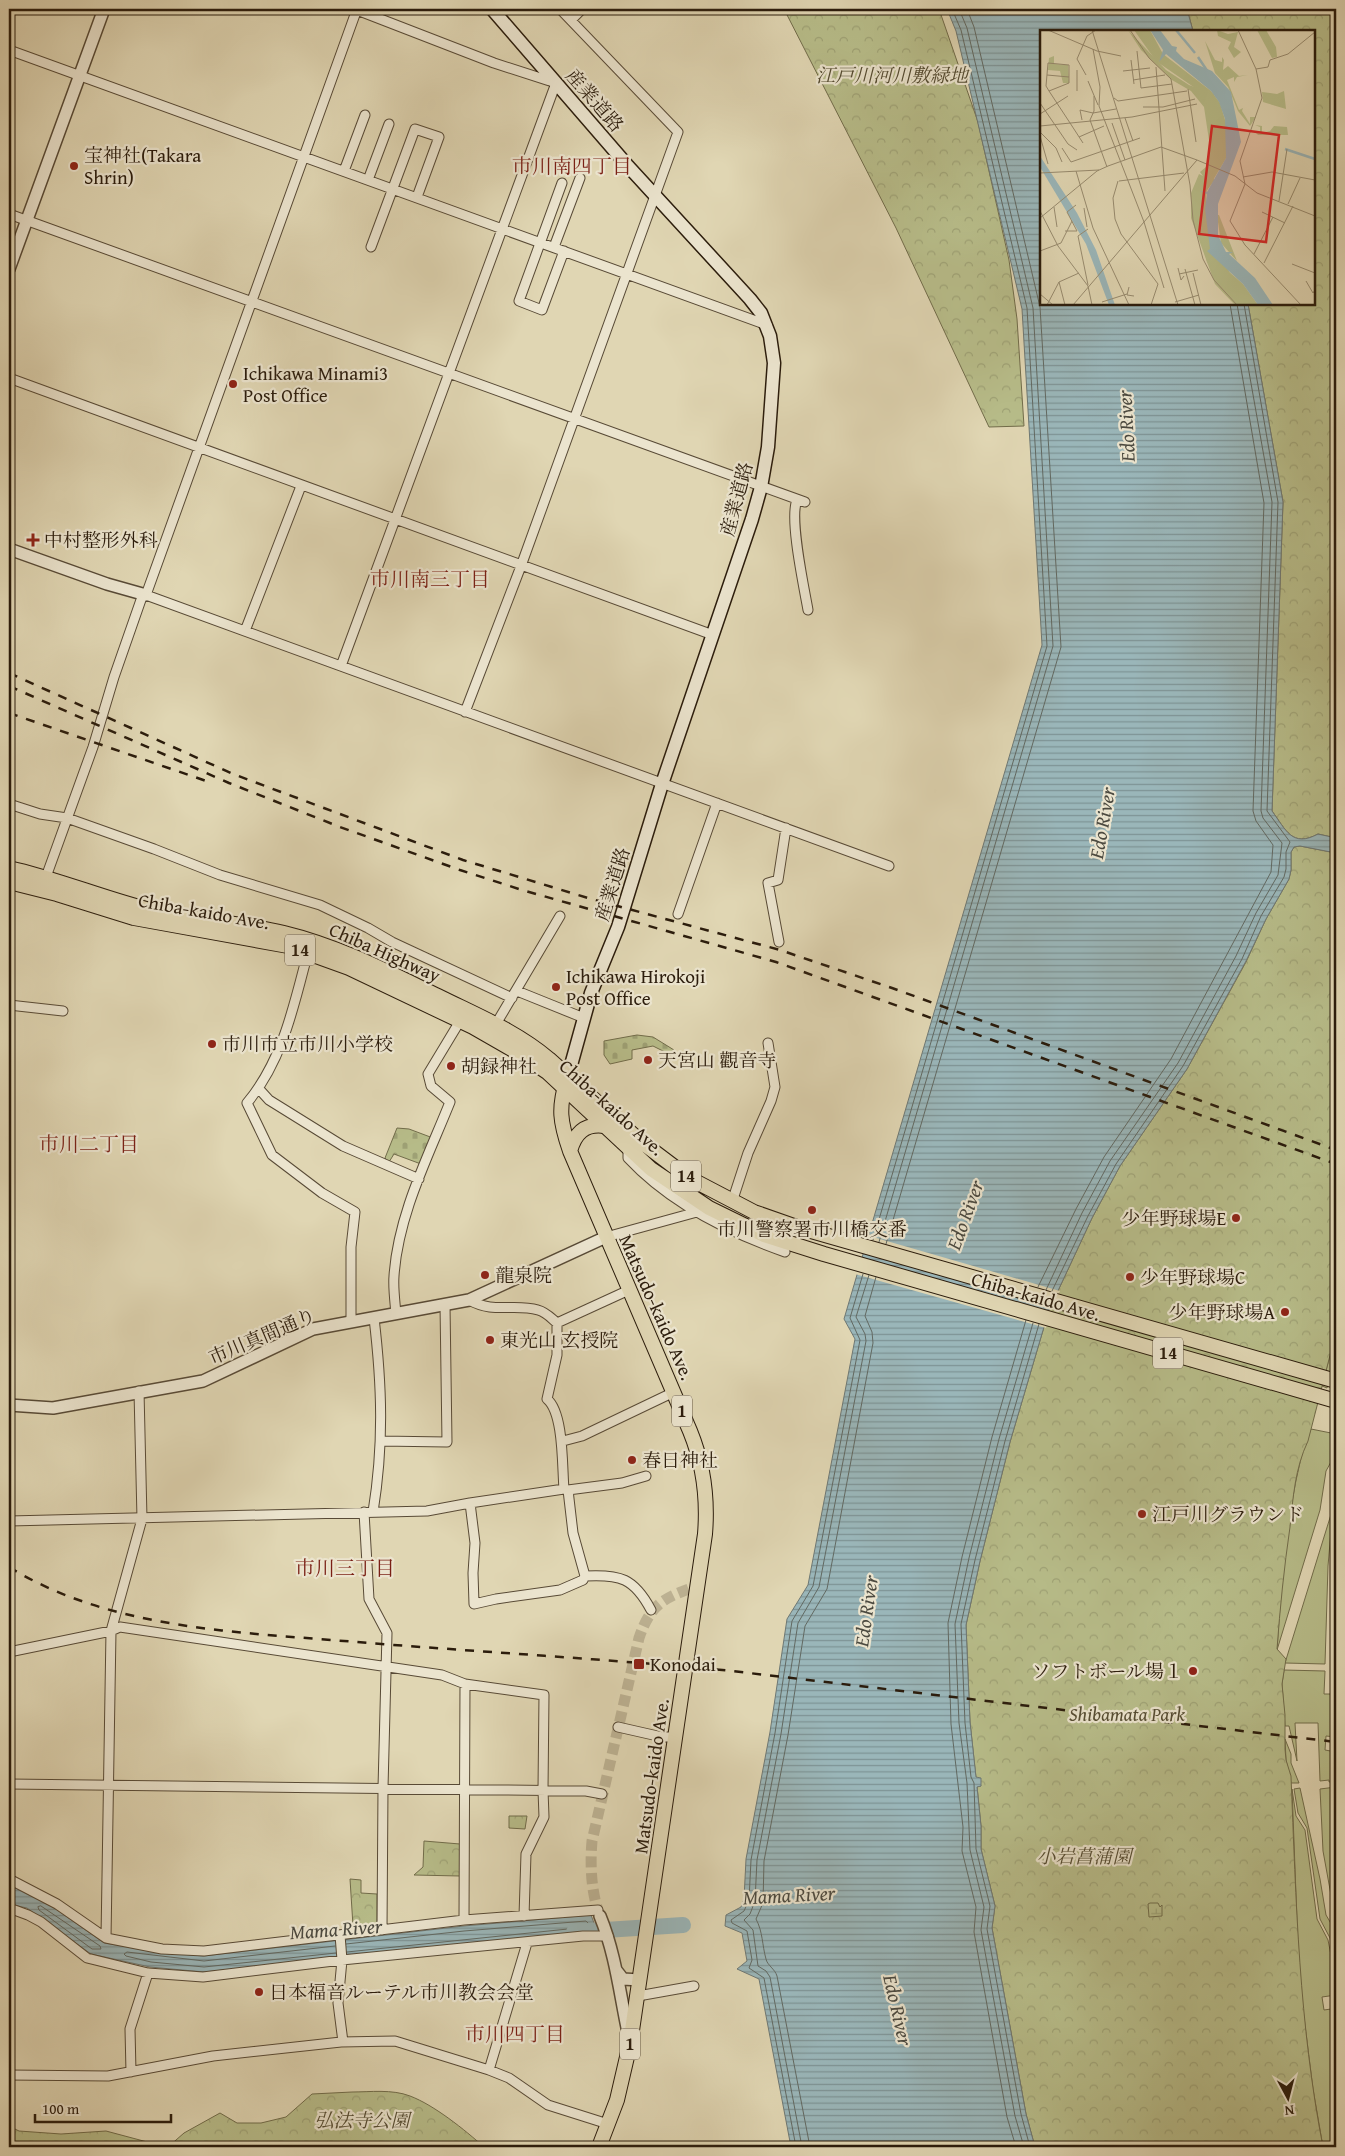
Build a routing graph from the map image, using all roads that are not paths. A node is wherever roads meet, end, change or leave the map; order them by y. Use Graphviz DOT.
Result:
graph roads {
  1 [pos="104,9"];
  2 [pos="492,9"];
  3 [pos="560,9"];
  4 [pos="582,9"];
  5 [pos="357,10"];
  6 [pos="571,20"];
  7 [pos="9,50"];
  8 [pos="80,76"];
  9 [pos="556,83"];
  10 [pos="365,115"];
  11 [pos="389,124"];
  12 [pos="303,156"];
  13 [pos="344,171"];
  14 [pos="580,178"];
  15 [pos="368,180"];
  16 [pos="562,183"];
  17 [pos="392,189"];
  18 [pos="417,197"];
  19 [pos="655,197"];
  20 [pos="9,214"];
  21 [pos="27,221"];
  22 [pos="502,229"];
  23 [pos="540,242"];
  24 [pos="554,247"];
  25 [pos="371,248"];
  26 [pos="564,251"];
  27 [pos="9,269"];
  28 [pos="626,273"];
  29 [pos="251,301"];
  30 [pos="766,325"];
  31 [pos="449,374"];
  32 [pos="9,378"];
  33 [pos="573,419"];
  34 [pos="199,448"];
  35 [pos="301,486"];
  36 [pos="761,487"];
  37 [pos="396,520"];
  38 [pos="9,549"];
  39 [pos="521,566"];
  40 [pos="144,594"];
  41 [pos="808,610"];
  42 [pos="245,631"];
  43 [pos="713,635"];
  44 [pos="341,666"];
  45 [pos="465,712"];
  46 [pos="662,784"];
  47 [pos="717,803"];
  48 [pos="9,804"];
  49 [pos="67,818"];
  50 [pos="786,828"];
  51 [pos="888,866"];
  52 [pos="9,875"];
  53 [pos="46,877"];
  54 [pos="678,914"];
  55 [pos="560,916"];
  56 [pos="779,942"];
  57 [pos="308,952"];
  58 [pos="515,995"];
  59 [pos="9,1005"];
  60 [pos="63,1010"];
  61 [pos="584,1018"];
  62 [pos="460,1021"];
  63 [pos="496,1024"];
  64 [pos="768,1043"];
  65 [pos="566,1082"];
  66 [pos="259,1089"];
  67 [pos="605,1126"];
  68 [pos="628,1148"];
  69 [pos="570,1151"];
  70 [pos="419,1179"];
  71 [pos="732,1202"];
  72 [pos="697,1212"];
  73 [pos="606,1237"];
  74 [pos="785,1252"];
  75 [pos="629,1290"];
  76 [pos="469,1300"];
  77 [pos="445,1304"];
  78 [pos="396,1314"];
  79 [pos="374,1318"];
  80 [pos="351,1322"];
  81 [pos="557,1323"];
  82 [pos="1336,1381"];
  83 [pos="139,1391"];
  84 [pos="674,1392"];
  85 [pos="1336,1401"];
  86 [pos="9,1405"];
  87 [pos="563,1440"];
  88 [pos="382,1441"];
  89 [pos="646,1476"];
  90 [pos="566,1490"];
  91 [pos="470,1502"];
  92 [pos="368,1512"];
  93 [pos="142,1519"];
  94 [pos="9,1521"];
  95 [pos="585,1576"];
  96 [pos="652,1610"];
  97 [pos="111,1631"];
  98 [pos="9,1652"];
  99 [pos="386,1666"];
  100 [pos="465,1684"];
  101 [pos="618,1727"];
  102 [pos="675,1737"];
  103 [pos="9,1784"];
  104 [pos="110,1785"];
  105 [pos="383,1788"];
  106 [pos="464,1790"];
  107 [pos="543,1790"];
  108 [pos="602,1794"];
  109 [pos="9,1878"];
  110 [pos="9,1908"];
  111 [pos="599,1913"];
  112 [pos="524,1916"];
  113 [pos="464,1920"];
  114 [pos="382,1930"];
  115 [pos="608,1934"];
  116 [pos="340,1935"];
  117 [pos="106,1938"];
  118 [pos="527,1943"];
  119 [pos="342,1960"];
  120 [pos="616,1970"];
  121 [pos="148,1973"];
  122 [pos="640,1980"];
  123 [pos="694,1986"];
  124 [pos="638,1996"];
  125 [pos="342,2042"];
  126 [pos="630,2044"];
  127 [pos="489,2070"];
  128 [pos="131,2072"];
  129 [pos="9,2075"];
  130 [pos="608,2124"];
  131 [pos="600,2147"];
  1 -- 8 [label="street"];
  2 -- 9 [label="main road, 産業道路"];
  3 -- 6 [label="street"];
  4 -- 6 [label="street"];
  5 -- 9 [label="street"];
  5 -- 12 [label="street"];
  6 -- 19 [label="street"];
  7 -- 8 [label="street"];
  8 -- 12 [label="street"];
  8 -- 21 [label="street"];
  9 -- 19 [label="main road, 産業道路"];
  9 -- 22 [label="street"];
  10 -- 13 [label="street"];
  11 -- 15 [label="street"];
  12 -- 13 [label="street"];
  12 -- 29 [label="street"];
  13 -- 15 [label="street"];
  14 -- 24 [label="street"];
  15 -- 17 [label="street"];
  16 -- 23 [label="street"];
  17 -- 18 [label="street"];
  17 -- 18 [label="street"];
  17 -- 25 [label="street"];
  18 -- 22 [label="street"];
  19 -- 28 [label="street"];
  19 -- 30 [label="main road, 産業道路"];
  20 -- 21 [label="street"];
  21 -- 27 [label="street"];
  21 -- 29 [label="street"];
  22 -- 23 [label="street"];
  22 -- 31 [label="street"];
  23 -- 24 [label="street"];
  23 -- 26 [label="street"];
  24 -- 26 [label="street"];
  26 -- 28 [label="street"];
  28 -- 30 [label="street"];
  28 -- 33 [label="street"];
  29 -- 31 [label="street"];
  29 -- 34 [label="street"];
  30 -- 36 [label="main road, 産業道路"];
  31 -- 33 [label="street"];
  31 -- 37 [label="street"];
  32 -- 34 [label="street"];
  33 -- 36 [label="street"];
  33 -- 39 [label="street"];
  34 -- 35 [label="street"];
  34 -- 40 [label="street"];
  35 -- 37 [label="street"];
  35 -- 42 [label="street"];
  36 -- 41 [label="street"];
  36 -- 43 [label="main road, 産業道路"];
  37 -- 39 [label="street"];
  37 -- 44 [label="street"];
  38 -- 40 [label="street"];
  39 -- 43 [label="street"];
  39 -- 45 [label="street"];
  40 -- 42 [label="street"];
  40 -- 49 [label="street"];
  42 -- 44 [label="street"];
  43 -- 46 [label="main road, 産業道路"];
  44 -- 45 [label="street"];
  45 -- 46 [label="street"];
  46 -- 47 [label="street"];
  46 -- 61 [label="main road, 産業道路"];
  47 -- 50 [label="street"];
  47 -- 54 [label="street"];
  48 -- 49 [label="street"];
  49 -- 53 [label="street"];
  49 -- 58 [label="street"];
  50 -- 51 [label="street"];
  50 -- 56 [label="street"];
  52 -- 53 [label="main road, 14"];
  52 -- 57 [label="main road, Chiba-kaido Ave. / 14"];
  53 -- 63 [label="main road, Chiba-kaido Ave. / 14"];
  55 -- 58 [label="street"];
  57 -- 62 [label="main road, Chiba-kaido Ave. / 14"];
  57 -- 66 [label="street"];
  58 -- 61 [label="street"];
  58 -- 63 [label="street"];
  59 -- 60 [label="street"];
  61 -- 65 [label="main road, 産業道路"];
  62 -- 65 [label="main road, Chiba-kaido Ave. / 14"];
  62 -- 70 [label="street"];
  63 -- 65 [label="main road, Chiba-kaido Ave. / 14"];
  64 -- 71 [label="street"];
  65 -- 67 [label="main road, Chiba-kaido Ave. / 14"];
  65 -- 69 [label="main road, Matsudo-kaido Ave. / 1"];
  65 -- 71 [label="main road, Chiba-kaido Ave. / 14"];
  66 -- 70 [label="street"];
  66 -- 80 [label="street"];
  67 -- 68 [label="main road, Chiba-kaido Ave. / 14"];
  67 -- 69 [label="main road"];
  68 -- 72 [label="street"];
  68 -- 85 [label="main road, Chiba-kaido Ave. / 14"];
  69 -- 73 [label="main road, Matsudo-kaido Ave. / 1"];
  70 -- 78 [label="street"];
  71 -- 82 [label="main road, Chiba-kaido Ave. / 14"];
  72 -- 73 [label="street"];
  72 -- 74 [label="street"];
  73 -- 75 [label="main road, Matsudo-kaido Ave. / 1"];
  73 -- 76 [label="street, 市川真間通り"];
  75 -- 81 [label="street"];
  75 -- 84 [label="main road, Matsudo-kaido Ave. / 1"];
  76 -- 77 [label="street, 市川真間通り"];
  76 -- 81 [label="street"];
  77 -- 78 [label="street, 市川真間通り"];
  77 -- 88 [label="street"];
  78 -- 79 [label="street, 市川真間通り"];
  79 -- 80 [label="street, 市川真間通り"];
  79 -- 88 [label="street"];
  80 -- 83 [label="street, 市川真間通り"];
  81 -- 87 [label="street"];
  83 -- 86 [label="street, 市川真間通り"];
  83 -- 93 [label="street"];
  84 -- 87 [label="street"];
  84 -- 102 [label="main road, Matsudo-kaido Ave. / 1"];
  87 -- 90 [label="street"];
  88 -- 92 [label="street"];
  89 -- 90 [label="street"];
  90 -- 91 [label="street"];
  90 -- 95 [label="street"];
  91 -- 92 [label="street"];
  91 -- 95 [label="street"];
  92 -- 93 [label="street"];
  92 -- 99 [label="street"];
  93 -- 94 [label="street"];
  93 -- 97 [label="street"];
  95 -- 96 [label="street"];
  97 -- 98 [label="street"];
  97 -- 99 [label="street"];
  97 -- 104 [label="street"];
  99 -- 100 [label="street"];
  99 -- 105 [label="street"];
  100 -- 106 [label="street"];
  100 -- 107 [label="street"];
  101 -- 102 [label="street"];
  102 -- 122 [label="main road, Matsudo-kaido Ave. / 1"];
  103 -- 104 [label="street"];
  104 -- 105 [label="street"];
  104 -- 117 [label="street"];
  105 -- 106 [label="street"];
  105 -- 114 [label="street"];
  106 -- 107 [label="street"];
  106 -- 113 [label="street"];
  107 -- 108 [label="street"];
  107 -- 112 [label="street"];
  109 -- 117 [label="street"];
  110 -- 121 [label="street"];
  111 -- 112 [label="street"];
  111 -- 115 [label="street"];
  112 -- 113 [label="street"];
  113 -- 114 [label="street"];
  114 -- 116 [label="street"];
  115 -- 118 [label="street"];
  115 -- 120 [label="street"];
  116 -- 117 [label="street"];
  116 -- 119 [label="street"];
  118 -- 119 [label="street"];
  118 -- 127 [label="street"];
  119 -- 121 [label="street"];
  119 -- 125 [label="street"];
  120 -- 122 [label="street"];
  120 -- 126 [label="street"];
  121 -- 128 [label="street"];
  122 -- 124 [label="main road, Matsudo-kaido Ave. / 1"];
  123 -- 124 [label="street"];
  124 -- 126 [label="main road, Matsudo-kaido Ave. / 1"];
  125 -- 127 [label="street"];
  125 -- 128 [label="street"];
  126 -- 130 [label="main road, Matsudo-kaido Ave. / 1"];
  127 -- 130 [label="street"];
  128 -- 129 [label="street"];
  130 -- 131 [label="main road, Matsudo-kaido Ave. / 1"];
}
